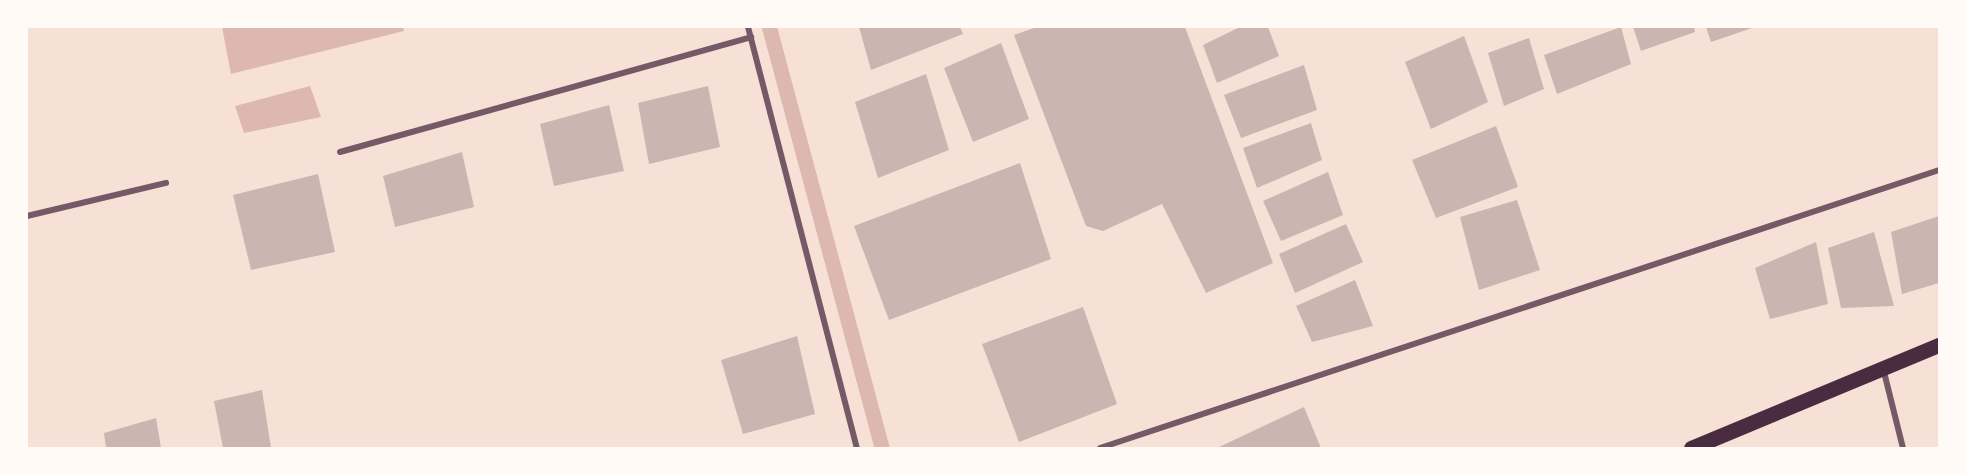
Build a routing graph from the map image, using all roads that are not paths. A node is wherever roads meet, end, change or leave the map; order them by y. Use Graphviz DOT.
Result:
graph roads {
  1 [pos="748,27"];
  2 [pos="751,37"];
  3 [pos="340,152"];
  4 [pos="1939,170"];
  5 [pos="166,183"];
  6 [pos="27,216"];
  7 [pos="1939,345"];
  8 [pos="1883,367"];
  9 [pos="857,448"];
  10 [pos="1100,448"];
  11 [pos="1691,448"];
  12 [pos="1903,448"];
  1 -- 2 [label="street"];
  2 -- 3 [label="street"];
  2 -- 9 [label="street"];
  4 -- 10 [label="street"];
  5 -- 6 [label="street"];
  7 -- 8 [label="main road"];
  8 -- 11 [label="main road"];
  8 -- 12 [label="street"];
}
